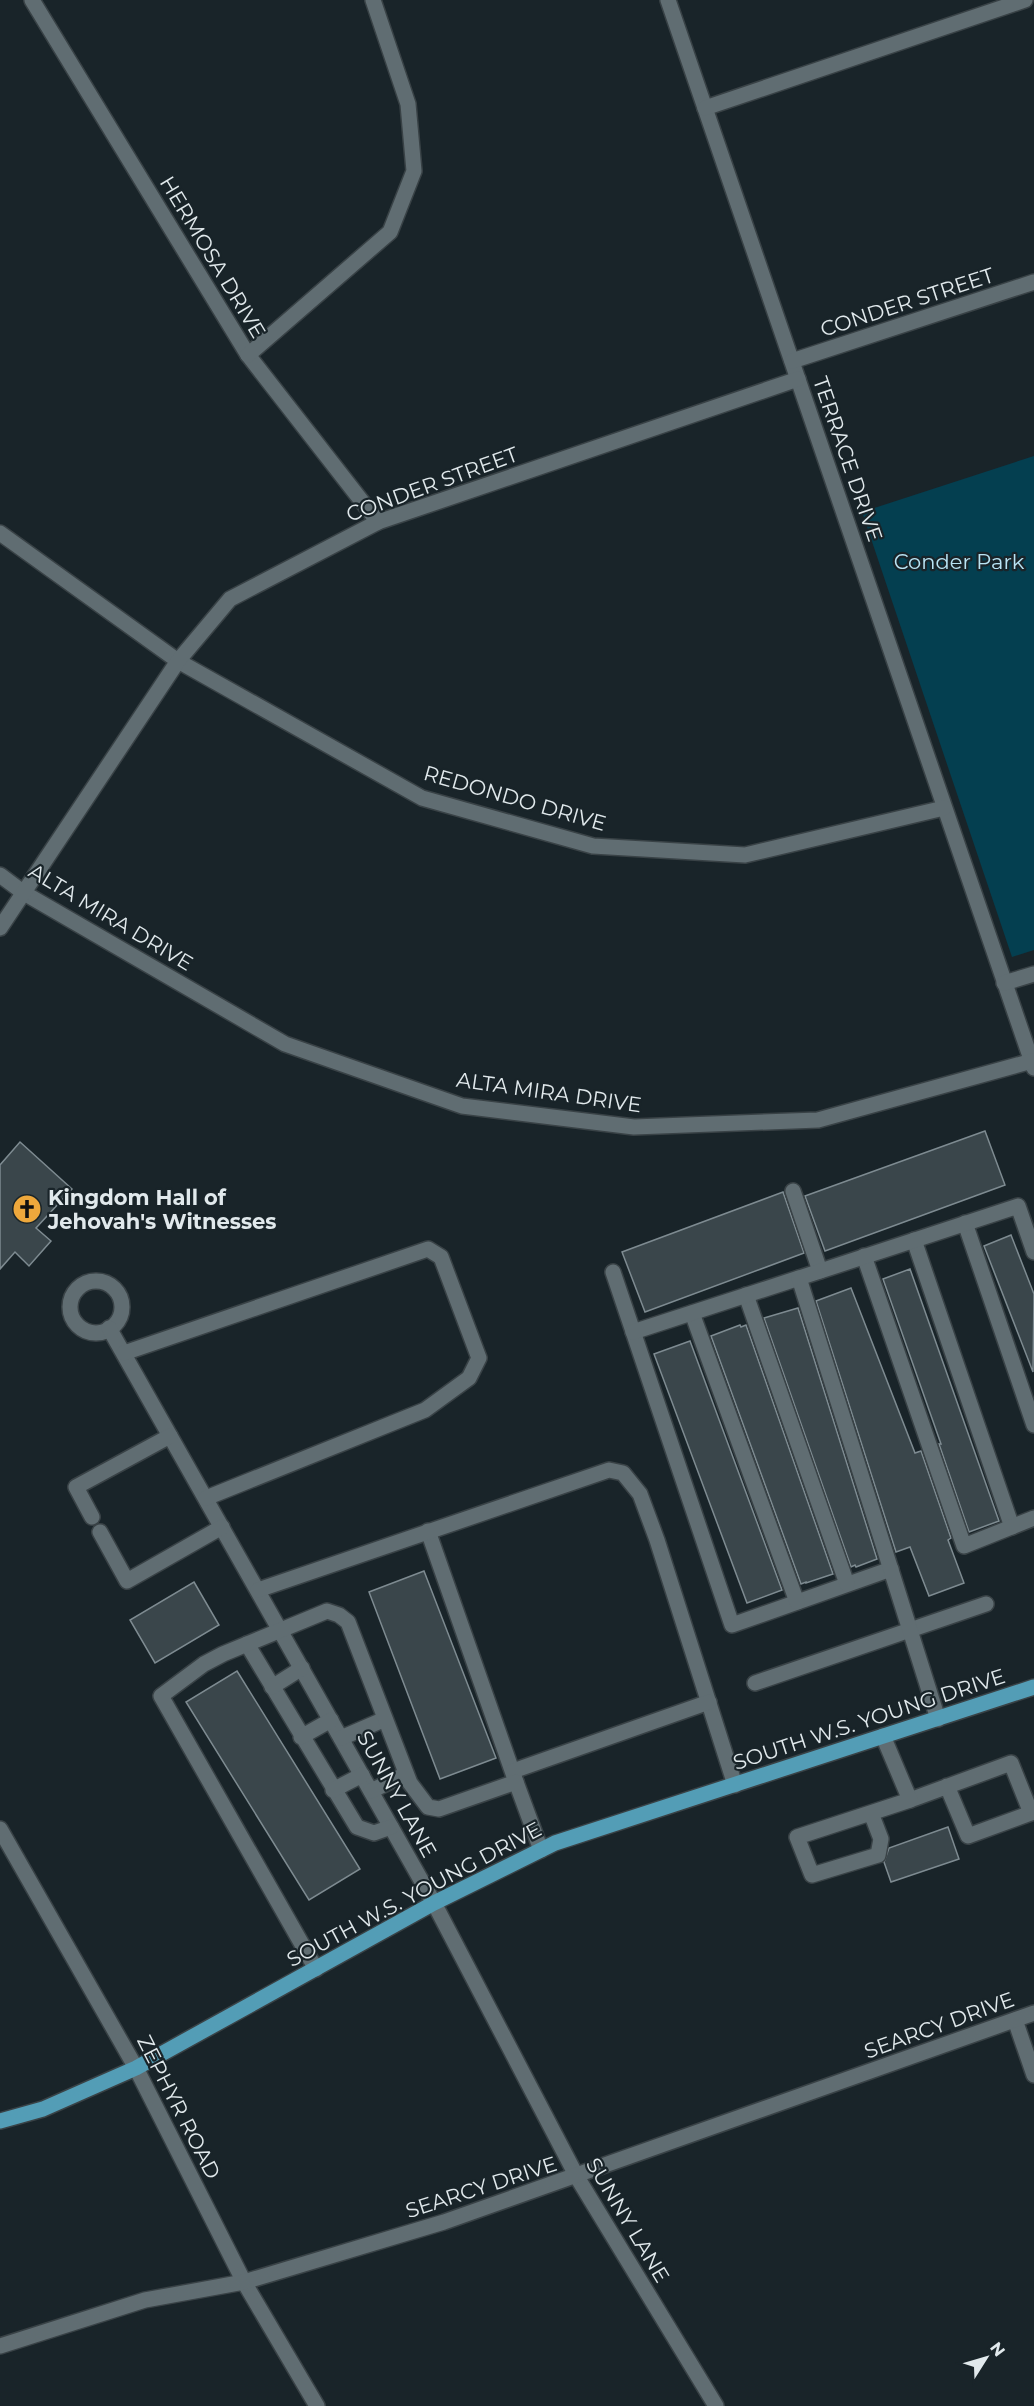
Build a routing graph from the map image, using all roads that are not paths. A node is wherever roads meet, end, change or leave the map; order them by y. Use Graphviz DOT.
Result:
graph roads {
  1 [pos="32,0"];
  2 [pos="373,0"];
  3 [pos="668,0"];
  4 [pos="1025,0"];
  5 [pos="705,108"];
  6 [pos="1034,282"];
  7 [pos="248,355"];
  8 [pos="792,361"];
  9 [pos="798,379"];
  10 [pos="378,522"];
  11 [pos="0,533"];
  12 [pos="178,661"];
  13 [pos="944,808"];
  14 [pos="0,875"];
  15 [pos="24,893"];
  16 [pos="0,928"];
  17 [pos="1034,974"];
  18 [pos="1004,983"];
  19 [pos="1033,1064"];
  20 [pos="793,1191"];
  21 [pos="965,1223"];
  22 [pos="914,1240"];
  23 [pos="1034,1252"];
  24 [pos="864,1256"];
  25 [pos="820,1271"];
  26 [pos="613,1272"];
  27 [pos="799,1278"];
  28 [pos="746,1295"];
  29 [pos="692,1312"];
  30 [pos="109,1328"];
  31 [pos="633,1332"];
  32 [pos="124,1353"];
  33 [pos="1034,1425"];
  34 [pos="170,1436"];
  35 [pos="206,1498"];
  36 [pos="92,1517"];
  37 [pos="1034,1518"];
  38 [pos="222,1527"];
  39 [pos="1012,1527"];
  40 [pos="428,1531"];
  41 [pos="100,1532"];
  42 [pos="891,1569"];
  43 [pos="847,1584"];
  44 [pos="258,1590"];
  45 [pos="797,1602"];
  46 [pos="986,1604"];
  47 [pos="280,1630"];
  48 [pos="911,1631"];
  49 [pos="247,1644"];
  50 [pos="302,1668"];
  51 [pos="755,1683"];
  52 [pos="272,1687"];
  53 [pos="1034,1687"];
  54 [pos="709,1702"];
  55 [pos="385,1719"];
  56 [pos="938,1719"];
  57 [pos="331,1720"];
  58 [pos="883,1736"];
  59 [pos="302,1737"];
  60 [pos="341,1738"];
  61 [pos="406,1774"];
  62 [pos="362,1775"];
  63 [pos="514,1776"];
  64 [pos="735,1785"];
  65 [pos="947,1786"];
  66 [pos="333,1790"];
  67 [pos="371,1791"];
  68 [pos="910,1800"];
  69 [pos="871,1813"];
  70 [pos="391,1827"];
  71 [pos="0,1829"];
  72 [pos="541,1850"];
  73 [pos="434,1903"];
  74 [pos="316,1969"];
  75 [pos="1034,2013"];
  76 [pos="1015,2020"];
  77 [pos="136,2068"];
  78 [pos="1034,2075"];
  79 [pos="0,2121"];
  80 [pos="577,2177"];
  81 [pos="244,2282"];
  82 [pos="0,2346"];
  83 [pos="317,2406"];
  84 [pos="716,2406"];
  1 -- 7 [label="street, HERMOSA DRIVE"];
  2 -- 7 [label="street"];
  3 -- 5 [label="street, TERRACE DRIVE"];
  4 -- 5 [label="street"];
  5 -- 8 [label="street, TERRACE DRIVE"];
  6 -- 8 [label="street, CONDER STREET"];
  7 -- 10 [label="street, HERMOSA DRIVE"];
  8 -- 9 [label="street, TERRACE DRIVE"];
  9 -- 10 [label="street, CONDER STREET"];
  9 -- 13 [label="street, TERRACE DRIVE"];
  10 -- 12 [label="street, CONDER STREET"];
  11 -- 12 [label="street, REDONDO DRIVE"];
  12 -- 13 [label="street, REDONDO DRIVE"];
  12 -- 15 [label="street, CONDER STREET"];
  13 -- 18 [label="street, TERRACE DRIVE"];
  14 -- 15 [label="street, ALTA MIRA DRIVE"];
  15 -- 16 [label="street, CONDER STREET"];
  15 -- 19 [label="street, ALTA MIRA DRIVE"];
  17 -- 18 [label="street"];
  18 -- 19 [label="street, TERRACE DRIVE"];
  20 -- 25 [label="street"];
  21 -- 22 [label="street"];
  21 -- 23 [label="street"];
  21 -- 33 [label="street"];
  22 -- 24 [label="street"];
  22 -- 39 [label="street"];
  24 -- 25 [label="street"];
  24 -- 39 [label="street"];
  25 -- 27 [label="street"];
  26 -- 31 [label="street"];
  27 -- 28 [label="street"];
  27 -- 42 [label="street"];
  28 -- 29 [label="street"];
  28 -- 43 [label="street"];
  29 -- 31 [label="street"];
  29 -- 45 [label="street"];
  30 -- 32 [label="street, SUNNY LANE"];
  31 -- 45 [label="street"];
  32 -- 34 [label="street, SUNNY LANE"];
  32 -- 35 [label="street"];
  34 -- 35 [label="street, SUNNY LANE"];
  34 -- 36 [label="street"];
  35 -- 38 [label="street, SUNNY LANE"];
  37 -- 39 [label="street"];
  38 -- 41 [label="street"];
  38 -- 44 [label="street, SUNNY LANE"];
  40 -- 44 [label="street"];
  40 -- 54 [label="street"];
  40 -- 63 [label="street"];
  42 -- 43 [label="street"];
  42 -- 48 [label="street"];
  43 -- 45 [label="street"];
  44 -- 47 [label="street, SUNNY LANE"];
  46 -- 48 [label="street"];
  47 -- 49 [label="street"];
  47 -- 50 [label="street, SUNNY LANE"];
  47 -- 55 [label="street"];
  48 -- 51 [label="street"];
  48 -- 56 [label="street"];
  49 -- 52 [label="street"];
  49 -- 74 [label="street"];
  50 -- 52 [label="street"];
  50 -- 57 [label="street, SUNNY LANE"];
  52 -- 59 [label="street"];
  53 -- 56 [label="main road, SOUTH W.S. YOUNG DRIVE"];
  54 -- 63 [label="street"];
  54 -- 64 [label="street"];
  55 -- 60 [label="street"];
  55 -- 61 [label="street"];
  56 -- 58 [label="main road, SOUTH W.S. YOUNG DRIVE"];
  57 -- 59 [label="street"];
  57 -- 60 [label="street, SUNNY LANE"];
  58 -- 64 [label="main road, SOUTH W.S. YOUNG DRIVE"];
  58 -- 68 [label="street"];
  59 -- 66 [label="street"];
  60 -- 62 [label="street, SUNNY LANE"];
  61 -- 63 [label="street"];
  61 -- 67 [label="street"];
  62 -- 66 [label="street"];
  62 -- 67 [label="street, SUNNY LANE"];
  63 -- 72 [label="street"];
  64 -- 72 [label="main road, SOUTH W.S. YOUNG DRIVE"];
  65 -- 65 [label="street"];
  65 -- 68 [label="street"];
  66 -- 70 [label="street"];
  67 -- 70 [label="street, SUNNY LANE"];
  68 -- 69 [label="street"];
  69 -- 69 [label="street"];
  70 -- 73 [label="street, SUNNY LANE"];
  71 -- 77 [label="street, ZEPHYR ROAD"];
  72 -- 73 [label="main road, SOUTH W.S. YOUNG DRIVE"];
  73 -- 74 [label="main road, SOUTH W.S. YOUNG DRIVE"];
  73 -- 80 [label="street, SUNNY LANE"];
  74 -- 77 [label="main road, SOUTH W.S. YOUNG DRIVE"];
  75 -- 76 [label="street, SEARCY DRIVE"];
  76 -- 78 [label="street"];
  76 -- 80 [label="street, SEARCY DRIVE"];
  77 -- 79 [label="main road, SOUTH W.S. YOUNG DRIVE"];
  77 -- 81 [label="street, ZEPHYR ROAD"];
  80 -- 81 [label="street, SEARCY DRIVE"];
  80 -- 84 [label="street, SUNNY LANE"];
  81 -- 82 [label="street, SEARCY DRIVE"];
  81 -- 83 [label="street, ZEPHYR ROAD"];
}
